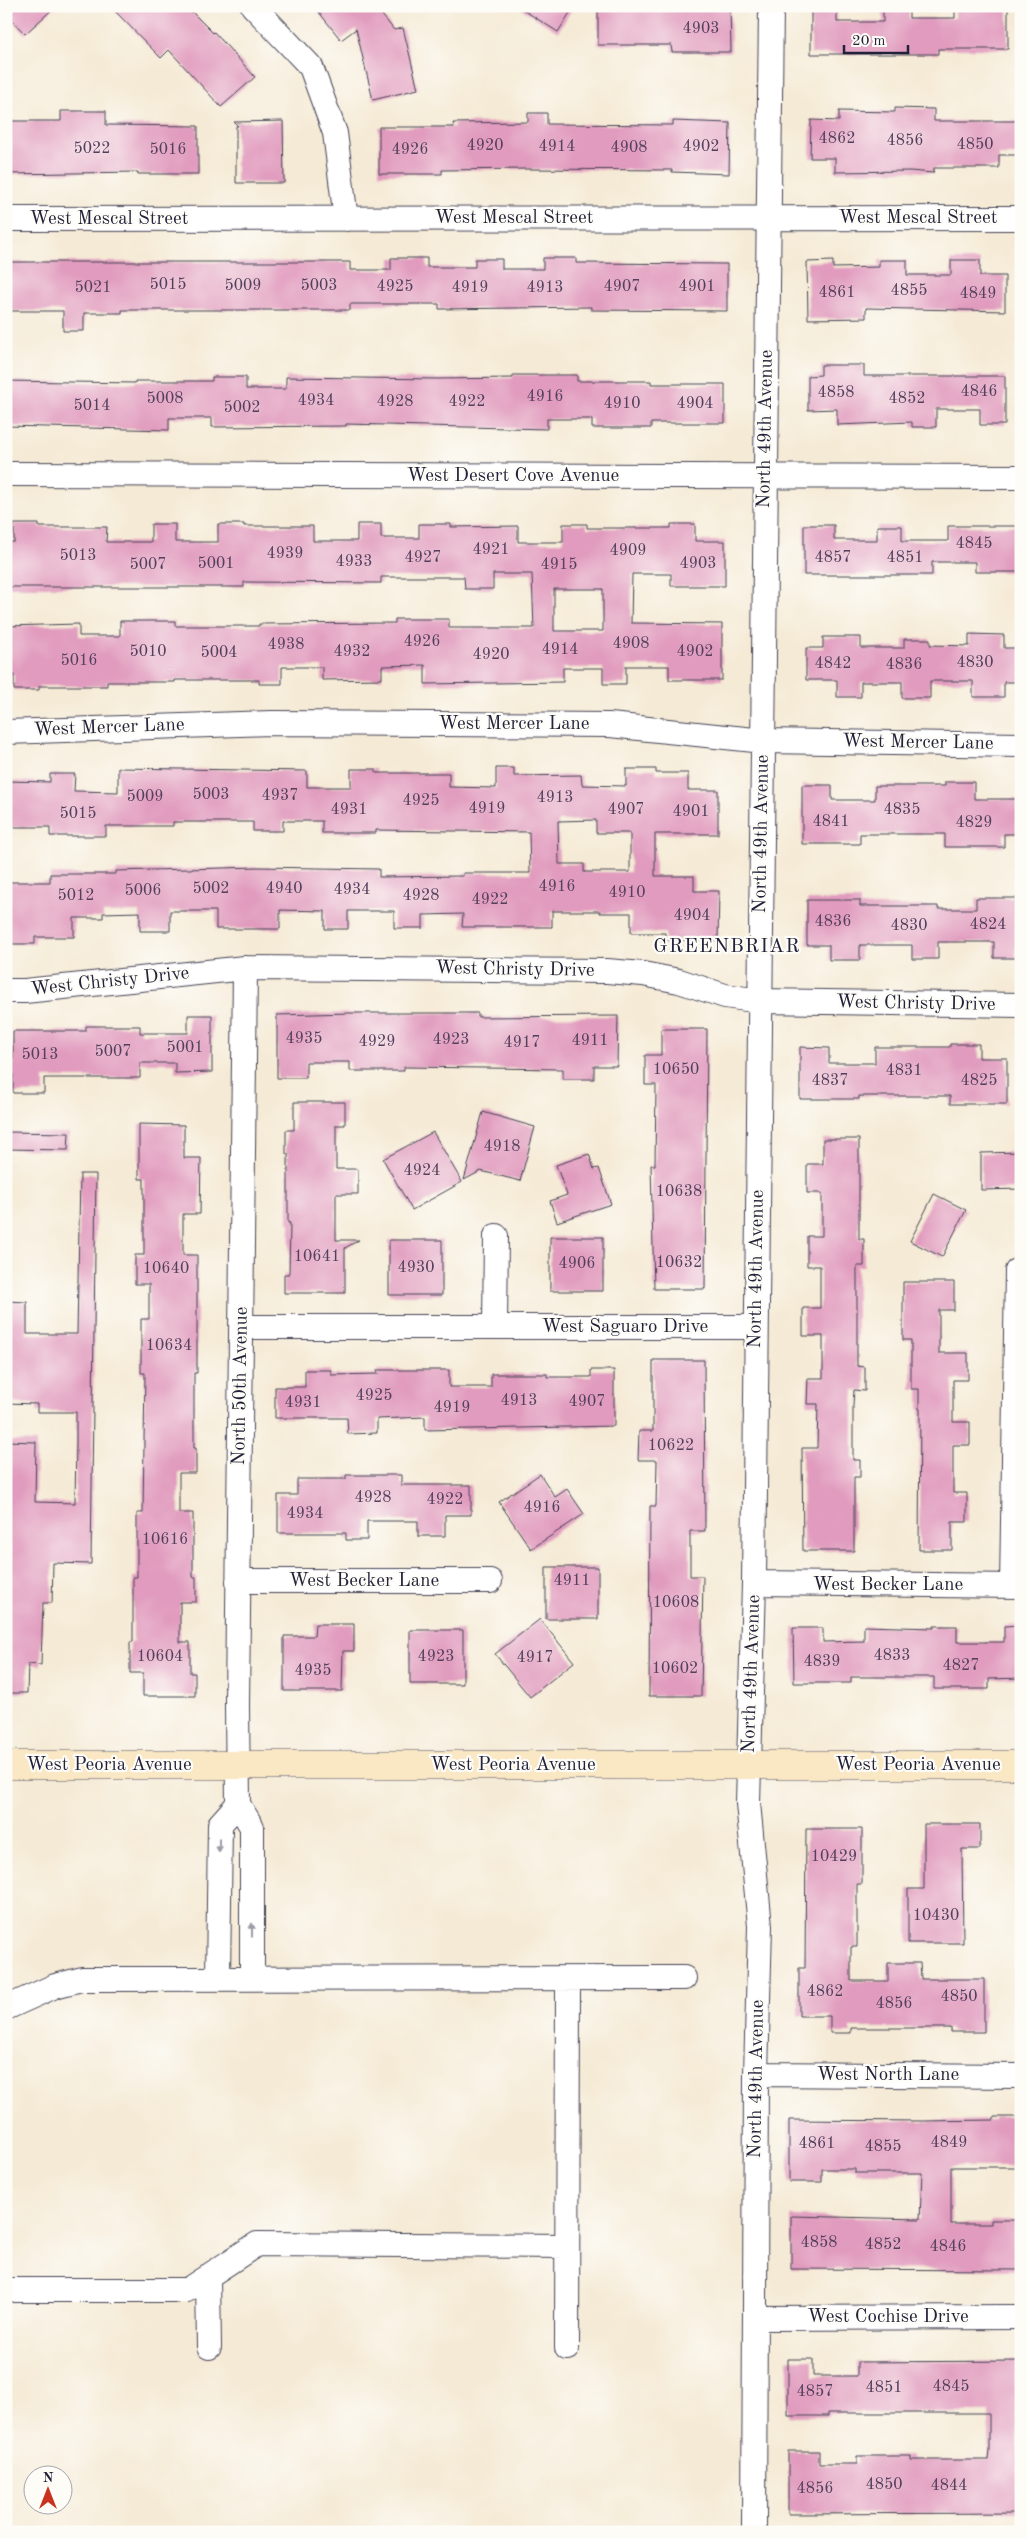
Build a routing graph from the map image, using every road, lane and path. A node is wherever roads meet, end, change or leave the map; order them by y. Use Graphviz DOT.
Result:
graph roads {
  1 [pos="253,6"];
  2 [pos="771,6"];
  3 [pos="769,218"];
  4 [pos="1021,218"];
  5 [pos="6,219"];
  6 [pos="346,219"];
  7 [pos="6,474"];
  8 [pos="766,477"];
  9 [pos="1021,477"];
  10 [pos="6,732"];
  11 [pos="764,740"];
  12 [pos="1021,745"];
  13 [pos="245,968"];
  14 [pos="6,991"];
  15 [pos="760,1001"];
  16 [pos="1021,1005"];
  17 [pos="496,1236"];
  18 [pos="1017,1270"];
  19 [pos="756,1326"];
  20 [pos="242,1327"];
  21 [pos="495,1327"];
  22 [pos="238,1581"];
  23 [pos="490,1581"];
  24 [pos="754,1584"];
  25 [pos="1016,1586"];
  26 [pos="6,1765"];
  27 [pos="238,1765"];
  28 [pos="749,1765"];
  29 [pos="1021,1765"];
  30 [pos="238,1804"];
  31 [pos="684,1978"];
  32 [pos="218,1979"];
  33 [pos="252,1979"];
  34 [pos="568,1979"];
  35 [pos="6,2008"];
  36 [pos="756,2074"];
  37 [pos="1021,2076"];
  38 [pos="567,2246"];
  39 [pos="208,2276"];
  40 [pos="6,2290"];
  41 [pos="1021,2317"];
  42 [pos="755,2318"];
  43 [pos="209,2347"];
  44 [pos="566,2348"];
  45 [pos="754,2532"];
  1 -- 6 [label="street"];
  2 -- 3 [label="street, North 49th Avenue"];
  3 -- 4 [label="street, West Mescal Street"];
  3 -- 6 [label="street, West Mescal Street"];
  3 -- 8 [label="street, North 49th Avenue"];
  5 -- 6 [label="street, West Mescal Street"];
  7 -- 8 [label="street, West Desert Cove Avenue"];
  8 -- 9 [label="street, West Desert Cove Avenue"];
  8 -- 11 [label="street, North 49th Avenue"];
  10 -- 11 [label="street, West Mercer Lane"];
  11 -- 12 [label="street, West Mercer Lane"];
  11 -- 15 [label="street, North 49th Avenue"];
  13 -- 14 [label="street, West Christy Drive"];
  13 -- 15 [label="street, West Christy Drive"];
  13 -- 20 [label="street, North 50th Avenue"];
  15 -- 16 [label="street, West Christy Drive"];
  15 -- 19 [label="street, North 49th Avenue"];
  17 -- 21 [label="street"];
  18 -- 25 [label="street"];
  19 -- 21 [label="street, West Saguaro Drive"];
  19 -- 24 [label="street, North 49th Avenue"];
  20 -- 21 [label="street, West Saguaro Drive"];
  20 -- 22 [label="street, North 50th Avenue"];
  22 -- 23 [label="street, West Becker Lane"];
  22 -- 27 [label="street, North 50th Avenue"];
  24 -- 25 [label="street, West Becker Lane"];
  24 -- 28 [label="street, North 49th Avenue"];
  26 -- 27 [label="main road, West Peoria Avenue"];
  27 -- 28 [label="main road, West Peoria Avenue"];
  27 -- 30 [label="street, North 50th Avenue"];
  28 -- 29 [label="main road, West Peoria Avenue"];
  28 -- 36 [label="street, North 49th Avenue"];
  30 -- 32 [label="street, one-way"];
  33 -- 30 [label="street, one-way"];
  31 -- 34 [label="street"];
  32 -- 33 [label="street"];
  32 -- 35 [label="street"];
  33 -- 34 [label="street"];
  34 -- 38 [label="street"];
  36 -- 37 [label="street, West North Lane"];
  36 -- 42 [label="street, North 49th Avenue"];
  38 -- 39 [label="street"];
  38 -- 44 [label="street"];
  39 -- 40 [label="street"];
  39 -- 43 [label="street"];
  41 -- 42 [label="street, West Cochise Drive"];
  42 -- 45 [label="street, North 49th Avenue"];
}
